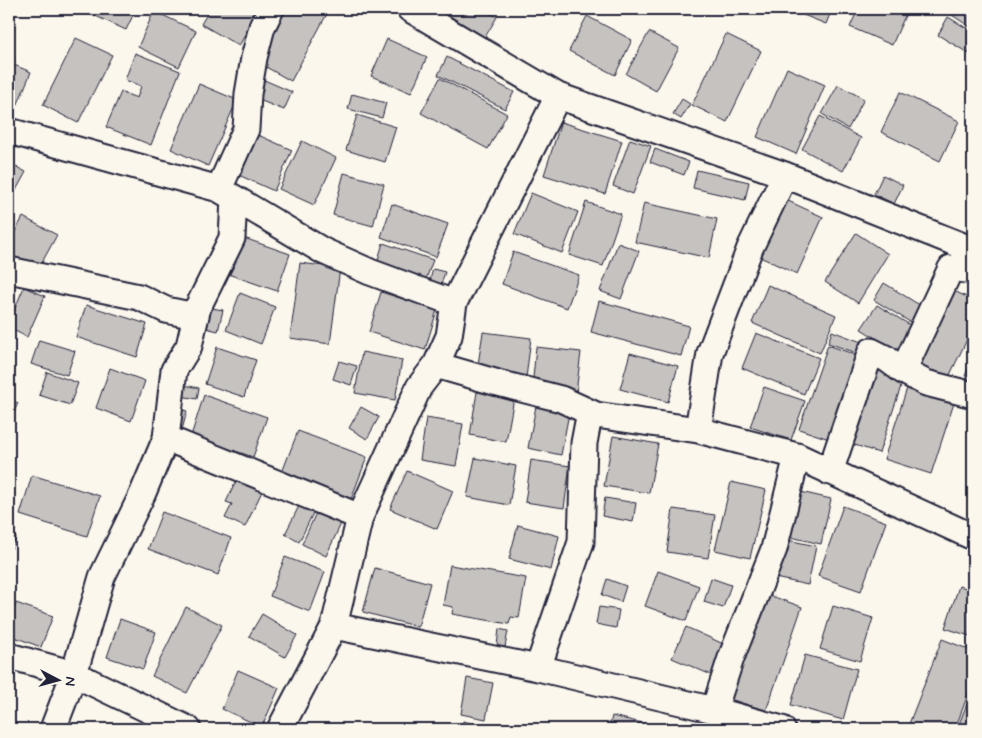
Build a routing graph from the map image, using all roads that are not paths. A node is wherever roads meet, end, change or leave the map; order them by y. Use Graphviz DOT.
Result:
graph roads {
  1 [pos="271,9"];
  2 [pos="410,9"];
  3 [pos="558,96"];
  4 [pos="9,131"];
  5 [pos="785,175"];
  6 [pos="226,193"];
  7 [pos="964,246"];
  8 [pos="962,270"];
  9 [pos="12,275"];
  10 [pos="454,303"];
  11 [pos="198,307"];
  12 [pos="436,365"];
  13 [pos="903,370"];
  14 [pos="973,395"];
  15 [pos="596,415"];
  16 [pos="698,430"];
  17 [pos="166,438"];
  18 [pos="798,456"];
  19 [pos="830,472"];
  20 [pos="360,517"];
  21 [pos="973,537"];
  22 [pos="334,626"];
  23 [pos="9,656"];
  24 [pos="538,668"];
  25 [pos="74,674"];
  26 [pos="714,710"];
  27 [pos="757,726"];
  28 [pos="53,729"];
  29 [pos="188,729"];
  30 [pos="280,729"];
  31 [pos="782,729"];
  1 -- 6 [label="street"];
  2 -- 3 [label="street"];
  3 -- 5 [label="street"];
  3 -- 10 [label="street"];
  4 -- 6 [label="street"];
  5 -- 7 [label="street"];
  5 -- 16 [label="street"];
  6 -- 10 [label="street"];
  6 -- 11 [label="street"];
  7 -- 8 [label="street"];
  8 -- 13 [label="street"];
  9 -- 11 [label="street"];
  10 -- 12 [label="street"];
  11 -- 17 [label="street"];
  12 -- 15 [label="street"];
  12 -- 20 [label="street"];
  13 -- 14 [label="street"];
  13 -- 19 [label="street"];
  15 -- 16 [label="street"];
  15 -- 24 [label="street"];
  16 -- 18 [label="street"];
  17 -- 20 [label="street"];
  17 -- 25 [label="street"];
  18 -- 19 [label="street"];
  18 -- 26 [label="street"];
  19 -- 21 [label="street"];
  20 -- 22 [label="street"];
  22 -- 24 [label="street"];
  22 -- 30 [label="street"];
  23 -- 25 [label="street"];
  24 -- 26 [label="street"];
  25 -- 28 [label="street"];
  25 -- 29 [label="street"];
  26 -- 27 [label="street"];
  27 -- 31 [label="street"];
}
